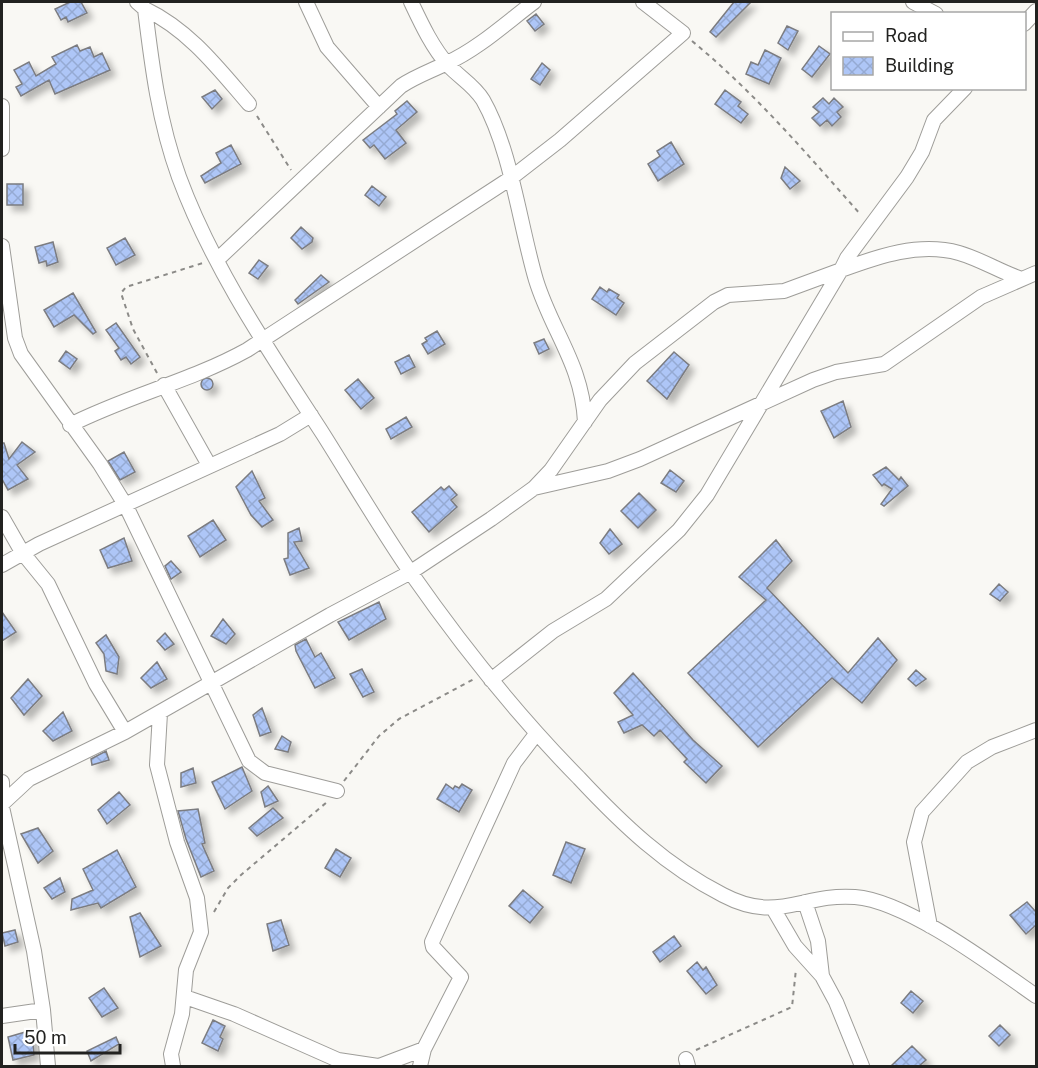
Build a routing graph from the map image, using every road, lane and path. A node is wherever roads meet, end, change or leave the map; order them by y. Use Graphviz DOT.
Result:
graph roads {
  1 [pos="306,2"];
  2 [pos="411,2"];
  3 [pos="534,2"];
  4 [pos="643,2"];
  5 [pos="913,2"];
  6 [pos="141,4"];
  7 [pos="932,12"];
  8 [pos="683,33"];
  9 [pos="447,63"];
  10 [pos="963,90"];
  11 [pos="249,104"];
  12 [pos="2,106"];
  13 [pos="380,107"];
  14 [pos="2,149"];
  15 [pos="511,178"];
  16 [pos="298,184"];
  17 [pos="871,225"];
  18 [pos="2,246"];
  19 [pos="218,259"];
  20 [pos="841,270"];
  21 [pos="1036,273"];
  22 [pos="1019,279"];
  23 [pos="261,341"];
  24 [pos="164,385"];
  25 [pos="764,402"];
  26 [pos="311,415"];
  27 [pos="585,422"];
  28 [pos="70,425"];
  29 [pos="209,465"];
  30 [pos="534,488"];
  31 [pos="126,506"];
  32 [pos="2,517"];
  33 [pos="22,552"];
  34 [pos="2,565"];
  35 [pos="411,572"];
  36 [pos="488,676"];
  37 [pos="214,683"];
  38 [pos="160,713"];
  39 [pos="1036,730"];
  40 [pos="125,732"];
  41 [pos="536,734"];
  42 [pos="2,782"];
  43 [pos="337,791"];
  44 [pos="2,797"];
  45 [pos="2,806"];
  46 [pos="805,902"];
  47 [pos="774,910"];
  48 [pos="930,926"];
  49 [pos="201,932"];
  50 [pos="801,954"];
  51 [pos="822,976"];
  52 [pos="1036,996"];
  53 [pos="185,997"];
  54 [pos="43,1010"];
  55 [pos="2,1016"];
  56 [pos="424,1049"];
  57 [pos="687,1063"];
  58 [pos="48,1066"];
  59 [pos="173,1066"];
  60 [pos="379,1066"];
  61 [pos="420,1066"];
  62 [pos="862,1066"];
  1 -- 13 [label="street"];
  2 -- 9 [label="street"];
  3 -- 9 [label="street"];
  4 -- 8 [label="street"];
  5 -- 7 [label="street"];
  6 -- 11 [label="street"];
  6 -- 19 [label="street"];
  8 -- 15 [label="street"];
  8 -- 17 [label="path"];
  9 -- 13 [label="street"];
  9 -- 15 [label="street"];
  10 -- 17 [label="street"];
  11 -- 16 [label="path"];
  12 -- 14 [label="street"];
  13 -- 16 [label="street"];
  15 -- 23 [label="street"];
  15 -- 27 [label="street"];
  16 -- 19 [label="street"];
  17 -- 20 [label="street"];
  18 -- 28 [label="street"];
  19 -- 23 [label="street"];
  19 -- 24 [label="path"];
  20 -- 22 [label="street"];
  20 -- 25 [label="street"];
  20 -- 27 [label="street"];
  21 -- 22 [label="street"];
  22 -- 25 [label="street"];
  23 -- 24 [label="street"];
  23 -- 26 [label="street"];
  24 -- 28 [label="street"];
  24 -- 29 [label="street"];
  25 -- 30 [label="street"];
  25 -- 36 [label="street"];
  26 -- 29 [label="street"];
  26 -- 35 [label="street"];
  27 -- 30 [label="street"];
  28 -- 31 [label="street"];
  29 -- 31 [label="street"];
  30 -- 35 [label="street"];
  31 -- 33 [label="street"];
  31 -- 37 [label="street"];
  32 -- 33 [label="street"];
  33 -- 34 [label="street"];
  33 -- 40 [label="street"];
  35 -- 36 [label="street"];
  35 -- 37 [label="street"];
  36 -- 41 [label="street"];
  36 -- 43 [label="path"];
  37 -- 38 [label="street"];
  37 -- 43 [label="street"];
  38 -- 40 [label="street"];
  38 -- 49 [label="street"];
  39 -- 48 [label="street"];
  40 -- 45 [label="street"];
  41 -- 47 [label="street"];
  41 -- 56 [label="street"];
  42 -- 44 [label="street"];
  43 -- 49 [label="path"];
  45 -- 54 [label="street"];
  46 -- 47 [label="street"];
  46 -- 48 [label="street"];
  46 -- 51 [label="street"];
  47 -- 50 [label="street"];
  48 -- 52 [label="street"];
  49 -- 53 [label="street"];
  50 -- 51 [label="street"];
  50 -- 57 [label="path"];
  51 -- 62 [label="street"];
  53 -- 59 [label="street"];
  53 -- 60 [label="street"];
  54 -- 55 [label="street"];
  54 -- 58 [label="street"];
  56 -- 60 [label="street"];
  56 -- 61 [label="street"];
}
